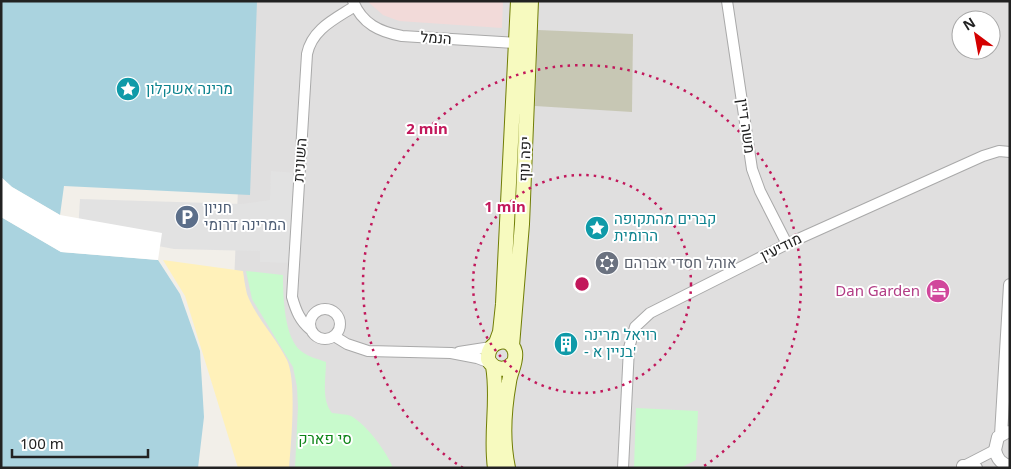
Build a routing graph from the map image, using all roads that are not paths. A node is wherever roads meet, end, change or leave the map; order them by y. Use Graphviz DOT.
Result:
graph roads {
  1 [pos="518,1"];
  2 [pos="532,1"];
  3 [pos="727,1"];
  4 [pos="354,4"];
  5 [pos="530,32"];
  6 [pos="516,42"];
  7 [pos="1010,152"];
  8 [pos="787,244"];
  9 [pos="1010,285"];
  10 [pos="311,330"];
  11 [pos="334,336"];
  12 [pos="493,345"];
  13 [pos="512,346"];
  14 [pos="451,353"];
  15 [pos="513,363"];
  16 [pos="492,364"];
  17 [pos="1006,433"];
  18 [pos="1001,461"];
  19 [pos="966,467"];
  20 [pos="495,468"];
  21 [pos="508,468"];
  22 [pos="623,468"];
  1 -- 6 [label="main road, יפה נוף"];
  2 -- 5 [label="main road, יפה נוף"];
  3 -- 8 [label="street, משה דיין"];
  4 -- 6 [label="street, הנמל"];
  4 -- 10 [label="street, השונית"];
  5 -- 6 [label="street"];
  5 -- 13 [label="main road, יפה נוף"];
  6 -- 12 [label="main road, יפה נוף"];
  7 -- 8 [label="street, מודיעין"];
  8 -- 22 [label="street, מודיעין"];
  9 -- 17 [label="street"];
  10 -- 11 [label="street"];
  10 -- 11 [label="street"];
  11 -- 14 [label="street"];
  12 -- 13 [label="main road"];
  12 -- 14 [label="street"];
  12 -- 16 [label="main road"];
  13 -- 15 [label="main road"];
  14 -- 16 [label="street"];
  15 -- 16 [label="main road"];
  15 -- 21 [label="main road"];
  16 -- 20 [label="main road"];
  17 -- 18 [label="street"];
  18 -- 19 [label="street"];
}
